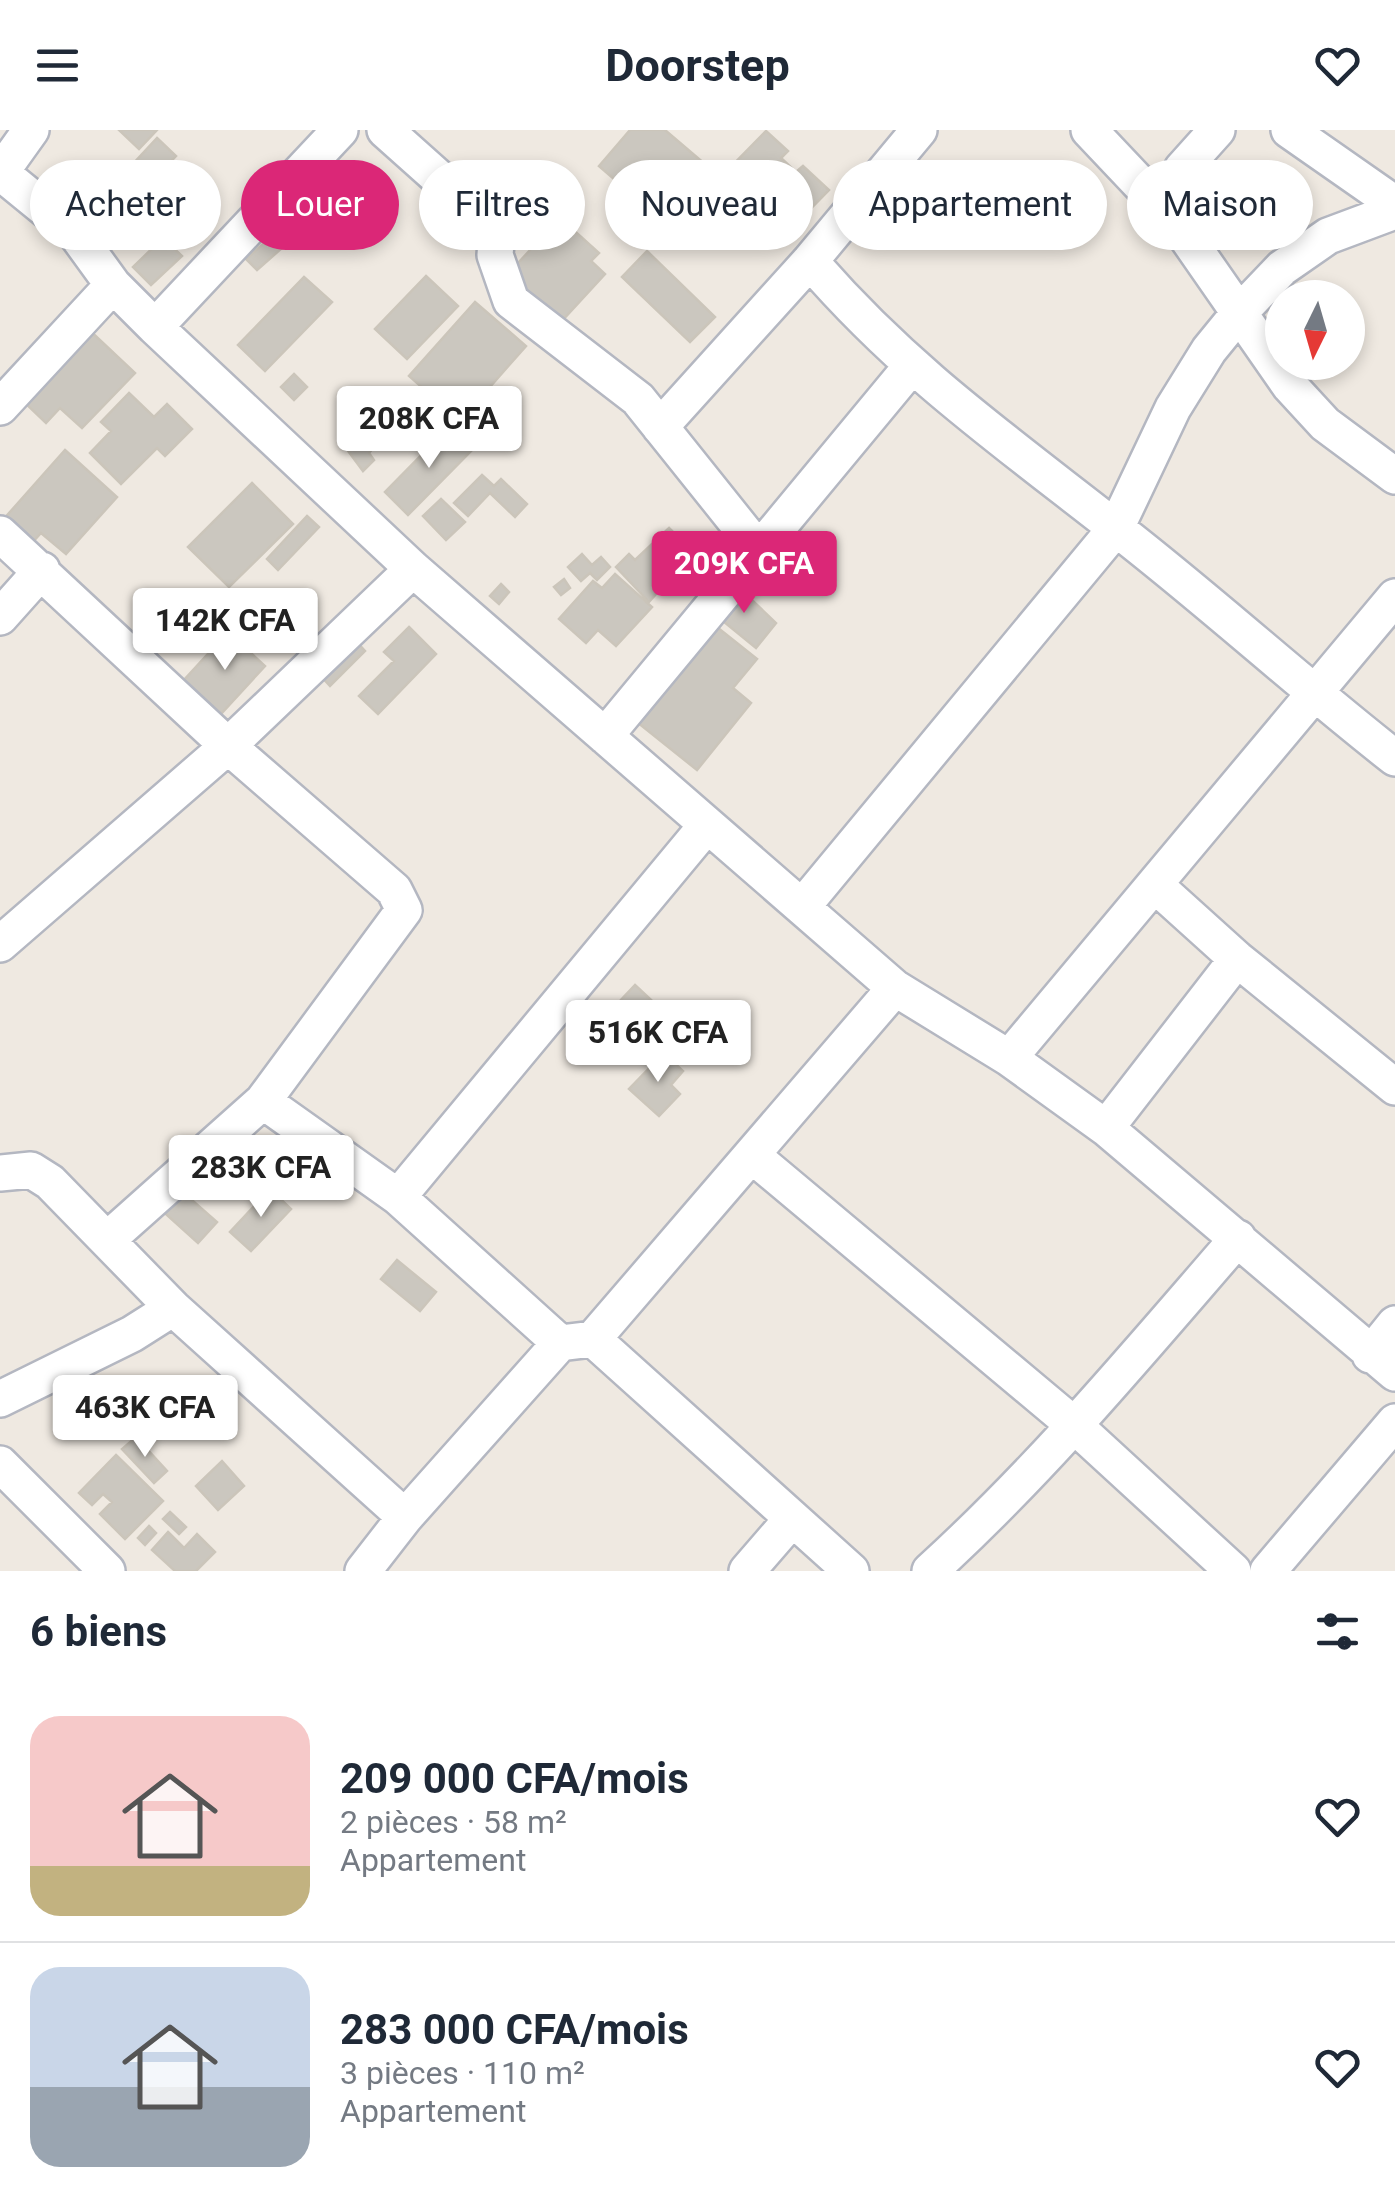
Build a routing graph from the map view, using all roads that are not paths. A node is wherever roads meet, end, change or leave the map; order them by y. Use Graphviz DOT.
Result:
graph roads {
  1 [pos="31,130"];
  2 [pos="340,130"];
  3 [pos="384,130"];
  4 [pos="919,130"];
  5 [pos="1089,130"];
  6 [pos="1184,130"];
  7 [pos="1217,130"];
  8 [pos="1289,130"];
  9 [pos="1182,160"];
  10 [pos="1190,160"];
  11 [pos="1127,170"];
  12 [pos="0,172"];
  13 [pos="1395,208"];
  14 [pos="1196,250"];
  15 [pos="810,261"];
  16 [pos="113,286"];
  17 [pos="1240,312"];
  18 [pos="154,326"];
  19 [pos="910,368"];
  20 [pos="0,407"];
  21 [pos="660,427"];
  22 [pos="1395,476"];
  23 [pos="1116,528"];
  24 [pos="0,534"];
  25 [pos="758,549"];
  26 [pos="413,569"];
  27 [pos="42,570"];
  28 [pos="1395,597"];
  29 [pos="0,616"];
  30 [pos="1314,695"];
  31 [pos="605,736"];
  32 [pos="228,746"];
  33 [pos="1395,758"];
  34 [pos="708,825"];
  35 [pos="1155,884"];
  36 [pos="802,907"];
  37 [pos="0,944"];
  38 [pos="1237,959"];
  39 [pos="895,988"];
  40 [pos="1009,1058"];
  41 [pos="1395,1086"];
  42 [pos="264,1101"];
  43 [pos="1106,1128"];
  44 [pos="754,1157"];
  45 [pos="0,1173"];
  46 [pos="398,1197"];
  47 [pos="1238,1238"];
  48 [pos="107,1240"];
  49 [pos="173,1308"];
  50 [pos="1395,1324"];
  51 [pos="577,1341"];
  52 [pos="1382,1364"];
  53 [pos="0,1399"];
  54 [pos="1395,1422"];
  55 [pos="1074,1425"];
  56 [pos="0,1464"];
  57 [pos="405,1517"];
  58 [pos="792,1519"];
  59 [pos="107,1571"];
  60 [pos="363,1571"];
  61 [pos="746,1571"];
  62 [pos="851,1571"];
  63 [pos="930,1571"];
  64 [pos="1233,1571"];
  65 [pos="1268,1571"];
  1 -- 12 [label="street"];
  2 -- 18 [label="street"];
  3 -- 21 [label="street"];
  4 -- 15 [label="street"];
  5 -- 11 [label="street"];
  6 -- 9 [label="street"];
  7 -- 10 [label="street"];
  8 -- 13 [label="street"];
  12 -- 16 [label="street"];
  13 -- 17 [label="street"];
  14 -- 17 [label="street"];
  15 -- 19 [label="street"];
  15 -- 21 [label="street"];
  16 -- 18 [label="street"];
  16 -- 20 [label="street"];
  17 -- 22 [label="street"];
  17 -- 23 [label="street"];
  18 -- 26 [label="street"];
  19 -- 23 [label="street"];
  19 -- 25 [label="street"];
  21 -- 25 [label="street"];
  23 -- 30 [label="street"];
  23 -- 36 [label="street"];
  24 -- 27 [label="street"];
  25 -- 31 [label="street"];
  26 -- 31 [label="street"];
  26 -- 32 [label="street"];
  27 -- 29 [label="street"];
  27 -- 32 [label="street"];
  28 -- 30 [label="street"];
  30 -- 33 [label="street"];
  30 -- 35 [label="street"];
  31 -- 34 [label="street"];
  32 -- 37 [label="street"];
  32 -- 42 [label="street"];
  34 -- 36 [label="street"];
  34 -- 46 [label="street"];
  35 -- 38 [label="street"];
  35 -- 40 [label="street"];
  36 -- 39 [label="street"];
  38 -- 41 [label="street"];
  38 -- 43 [label="street"];
  39 -- 40 [label="street"];
  39 -- 44 [label="street"];
  40 -- 43 [label="street"];
  42 -- 46 [label="street"];
  42 -- 48 [label="street"];
  43 -- 47 [label="street"];
  44 -- 51 [label="street"];
  44 -- 55 [label="street"];
  45 -- 48 [label="street"];
  46 -- 51 [label="street"];
  47 -- 52 [label="street"];
  47 -- 55 [label="street"];
  48 -- 49 [label="street"];
  49 -- 53 [label="street"];
  49 -- 57 [label="street"];
  50 -- 52 [label="street"];
  51 -- 57 [label="street"];
  51 -- 58 [label="street"];
  54 -- 65 [label="street"];
  55 -- 63 [label="street"];
  55 -- 64 [label="street"];
  56 -- 59 [label="street"];
  57 -- 60 [label="street"];
  58 -- 61 [label="street"];
  58 -- 62 [label="street"];
}
